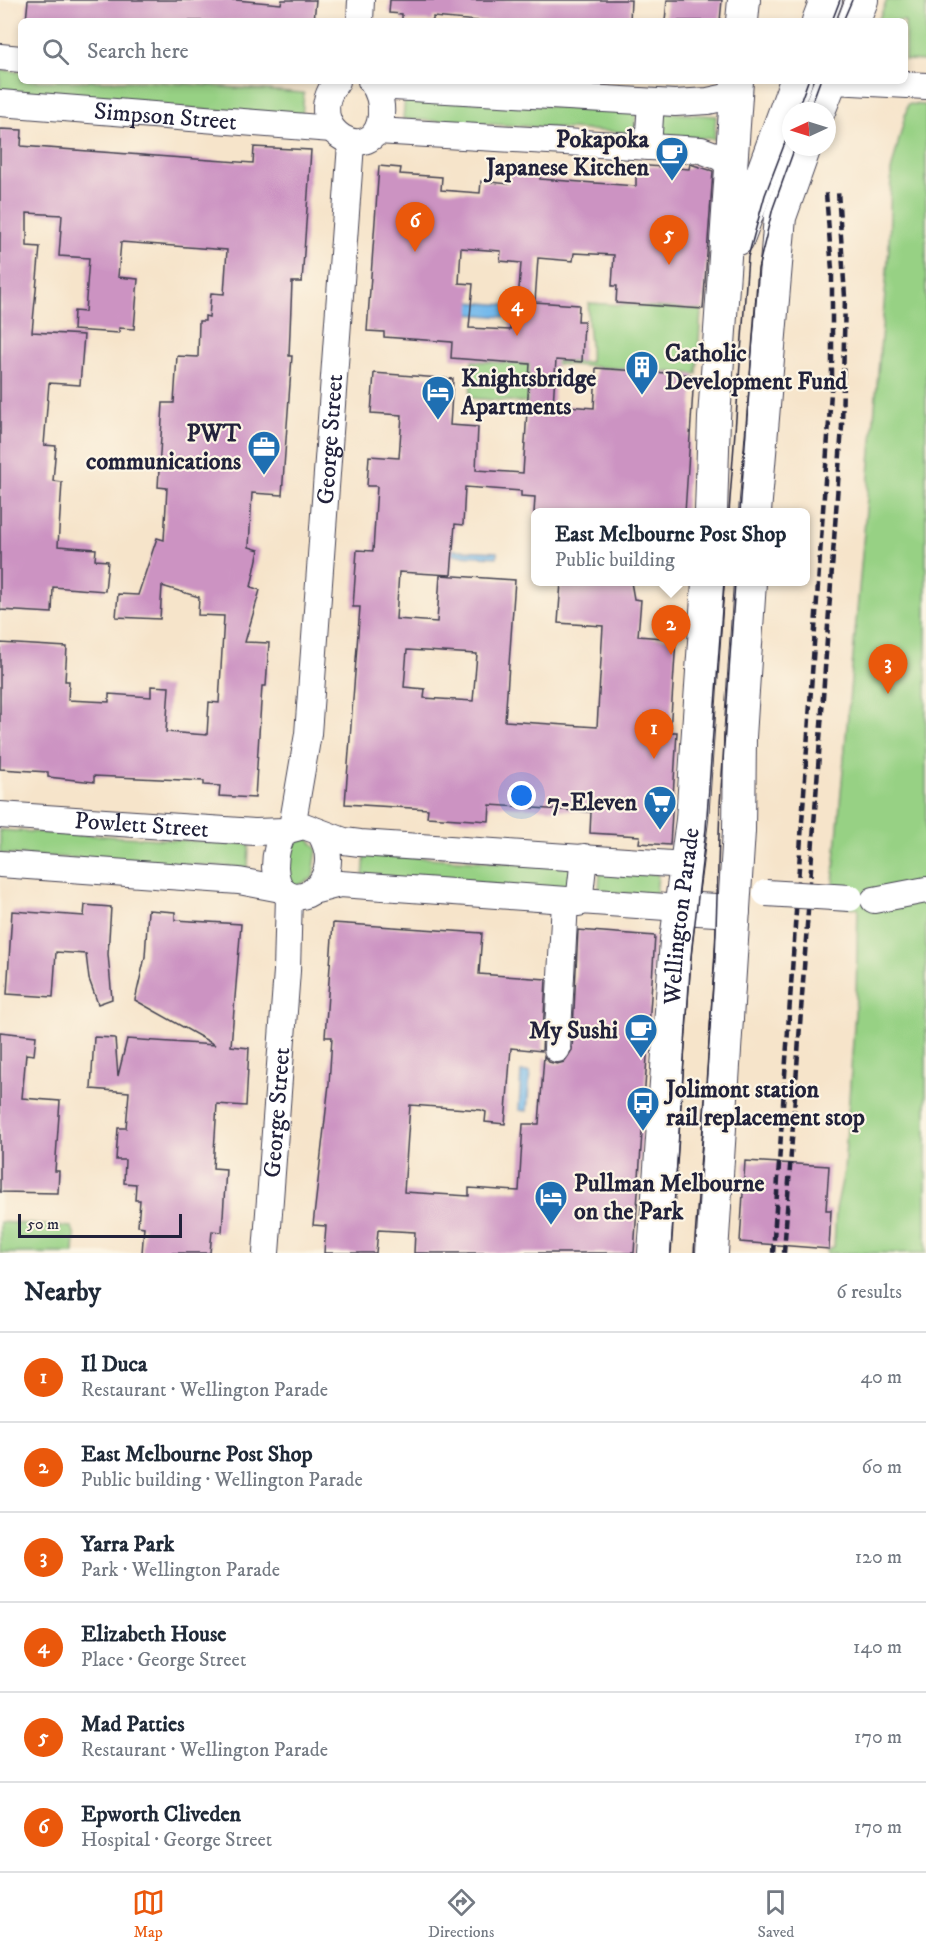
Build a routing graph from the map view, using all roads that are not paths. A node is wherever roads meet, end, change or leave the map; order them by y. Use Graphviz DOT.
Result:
graph roads {
  1 [pos="361,0"];
  2 [pos="744,0"];
  3 [pos="825,0"];
  4 [pos="862,0"];
  5 [pos="360,18"];
  6 [pos="742,18"];
  7 [pos="819,18"];
  8 [pos="855,18"];
  9 [pos="0,57"];
  10 [pos="18,59"];
  11 [pos="335,84"];
  12 [pos="373,84"];
  13 [pos="388,84"];
  14 [pos="795,84"];
  15 [pos="832,84"];
  16 [pos="889,84"];
  17 [pos="926,86"];
  18 [pos="737,88"];
  19 [pos="651,102"];
  20 [pos="823,102"];
  21 [pos="0,103"];
  22 [pos="377,130"];
  23 [pos="341,136"];
  24 [pos="648,147"];
  25 [pos="802,156"];
  26 [pos="732,168"];
  27 [pos="723,304"];
  28 [pos="711,508"];
  29 [pos="755,508"];
  30 [pos="708,586"];
  31 [pos="750,586"];
  32 [pos="705,637"];
  33 [pos="746,640"];
  34 [pos="0,815"];
  35 [pos="302,830"];
  36 [pos="584,857"];
  37 [pos="0,864"];
  38 [pos="686,865"];
  39 [pos="926,890"];
  40 [pos="748,891"];
  41 [pos="299,892"];
  42 [pos="572,902"];
  43 [pos="680,908"];
  44 [pos="556,1049"];
  45 [pos="266,1253"];
  46 [pos="654,1253"];
  47 [pos="712,1253"];
  1 -- 5 [label="street"];
  2 -- 6 [label="main road"];
  3 -- 7 [label="main road"];
  4 -- 8 [label="main road"];
  9 -- 10 [label="street"];
  11 -- 23 [label="street, George Street"];
  12 -- 22 [label="street"];
  13 -- 19 [label="street"];
  14 -- 27 [label="main road"];
  15 -- 20 [label="main road"];
  16 -- 17 [label="street"];
  18 -- 19 [label="street"];
  18 -- 26 [label="main road"];
  19 -- 24 [label="street"];
  21 -- 23 [label="street, Simpson Street"];
  22 -- 23 [label="street"];
  22 -- 24 [label="street"];
  23 -- 35 [label="street, George Street"];
  24 -- 26 [label="street"];
  25 -- 29 [label="main road"];
  26 -- 27 [label="main road"];
  27 -- 28 [label="main road"];
  30 -- 32 [label="main road, Wellington Parade"];
  31 -- 33 [label="main road, Wellington Parade"];
  32 -- 33 [label="main road"];
  32 -- 38 [label="main road, Wellington Parade"];
  33 -- 40 [label="main road, Wellington Parade"];
  34 -- 35 [label="street, Powlett Street"];
  35 -- 36 [label="street, Powlett Street"];
  35 -- 41 [label="street"];
  35 -- 41 [label="street"];
  36 -- 38 [label="street, Powlett Street"];
  36 -- 42 [label="street"];
  37 -- 41 [label="street, Powlett Street"];
  38 -- 40 [label="main road, Powlett Street"];
  38 -- 43 [label="main road, Wellington Parade"];
  39 -- 40 [label="street, bridge"];
  40 -- 43 [label="main road, Powlett Street"];
  40 -- 47 [label="main road, Wellington Parade"];
  41 -- 42 [label="street, Powlett Street"];
  41 -- 45 [label="street, George Street"];
  42 -- 43 [label="street, Powlett Street"];
  42 -- 44 [label="street"];
  43 -- 46 [label="main road, Wellington Parade"];
}
